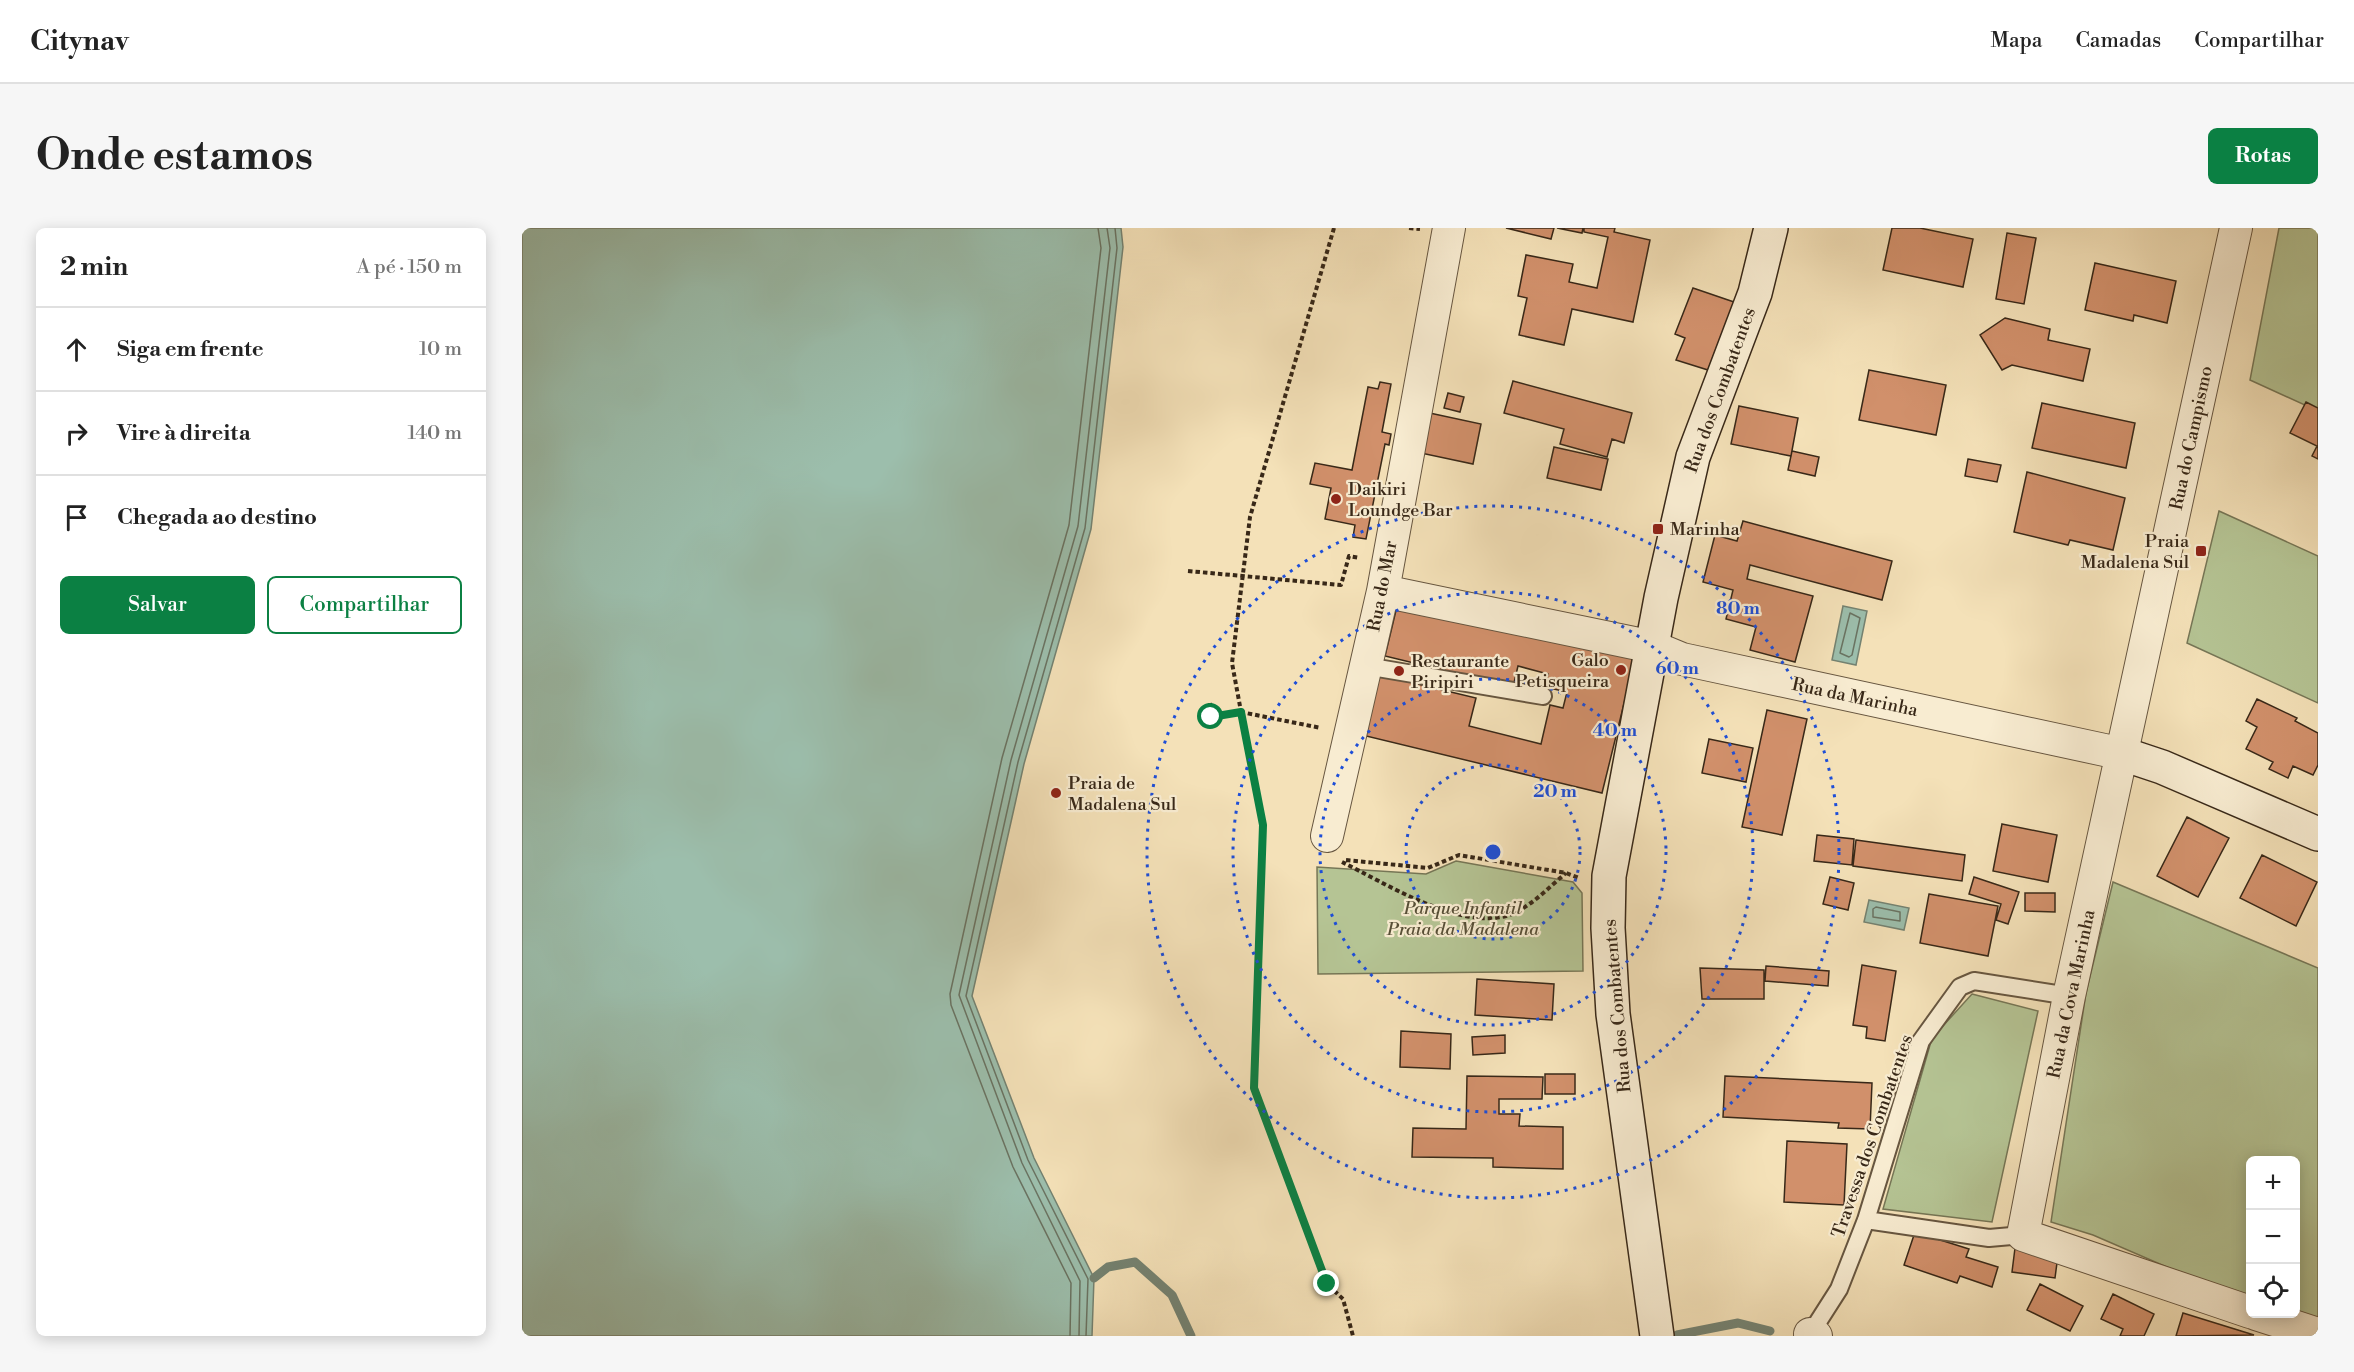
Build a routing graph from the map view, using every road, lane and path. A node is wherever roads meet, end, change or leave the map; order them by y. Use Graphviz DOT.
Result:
graph roads {
  1 [pos="1334,228"];
  2 [pos="1449,228"];
  3 [pos="1771,228"];
  4 [pos="2236,228"];
  5 [pos="1188,571"];
  6 [pos="1243,576"];
  7 [pos="1342,578"];
  8 [pos="1383,591"];
  9 [pos="1653,647"];
  10 [pos="1366,666"];
  11 [pos="1544,696"];
  12 [pos="1210,703"];
  13 [pos="1241,712"];
  14 [pos="1321,728"];
  15 [pos="2123,754"];
  16 [pos="2318,834"];
  17 [pos="1327,836"];
  18 [pos="1566,873"];
  19 [pos="2069,996"];
  20 [pos="1866,1220"];
  21 [pos="2023,1235"];
  22 [pos="2246,1311"];
  23 [pos="2268,1318"];
  24 [pos="2318,1334"];
  25 [pos="1812,1335"];
  26 [pos="1353,1336"];
  27 [pos="1657,1336"];
  1 -- 6 [label="path"];
  2 -- 8 [label="street, Rua do Mar"];
  3 -- 9 [label="main road, Rua dos Combatentes"];
  4 -- 15 [label="street, Rua do Campismo"];
  5 -- 6 [label="path"];
  6 -- 7 [label="path"];
  6 -- 13 [label="path"];
  8 -- 9 [label="street, Rua da Marinha"];
  8 -- 10 [label="street, Rua do Mar"];
  9 -- 15 [label="street, Rua da Marinha"];
  9 -- 27 [label="main road, Rua dos Combatentes"];
  10 -- 11 [label="lane"];
  10 -- 17 [label="street, Rua do Mar"];
  12 -- 13 [label="path"];
  13 -- 14 [label="path"];
  13 -- 26 [label="path"];
  15 -- 16 [label="main road, Rua da Marinha"];
  15 -- 19 [label="street, Rua da Cova Marinha"];
  17 -- 18 [label="path"];
  19 -- 20 [label="lane, Travessa dos Combatentes"];
  19 -- 21 [label="street, Rua da Cova Marinha"];
  20 -- 21 [label="lane"];
  20 -- 25 [label="lane, Travessa dos Combatentes"];
  21 -- 22 [label="street"];
  23 -- 24 [label="street"];
}
